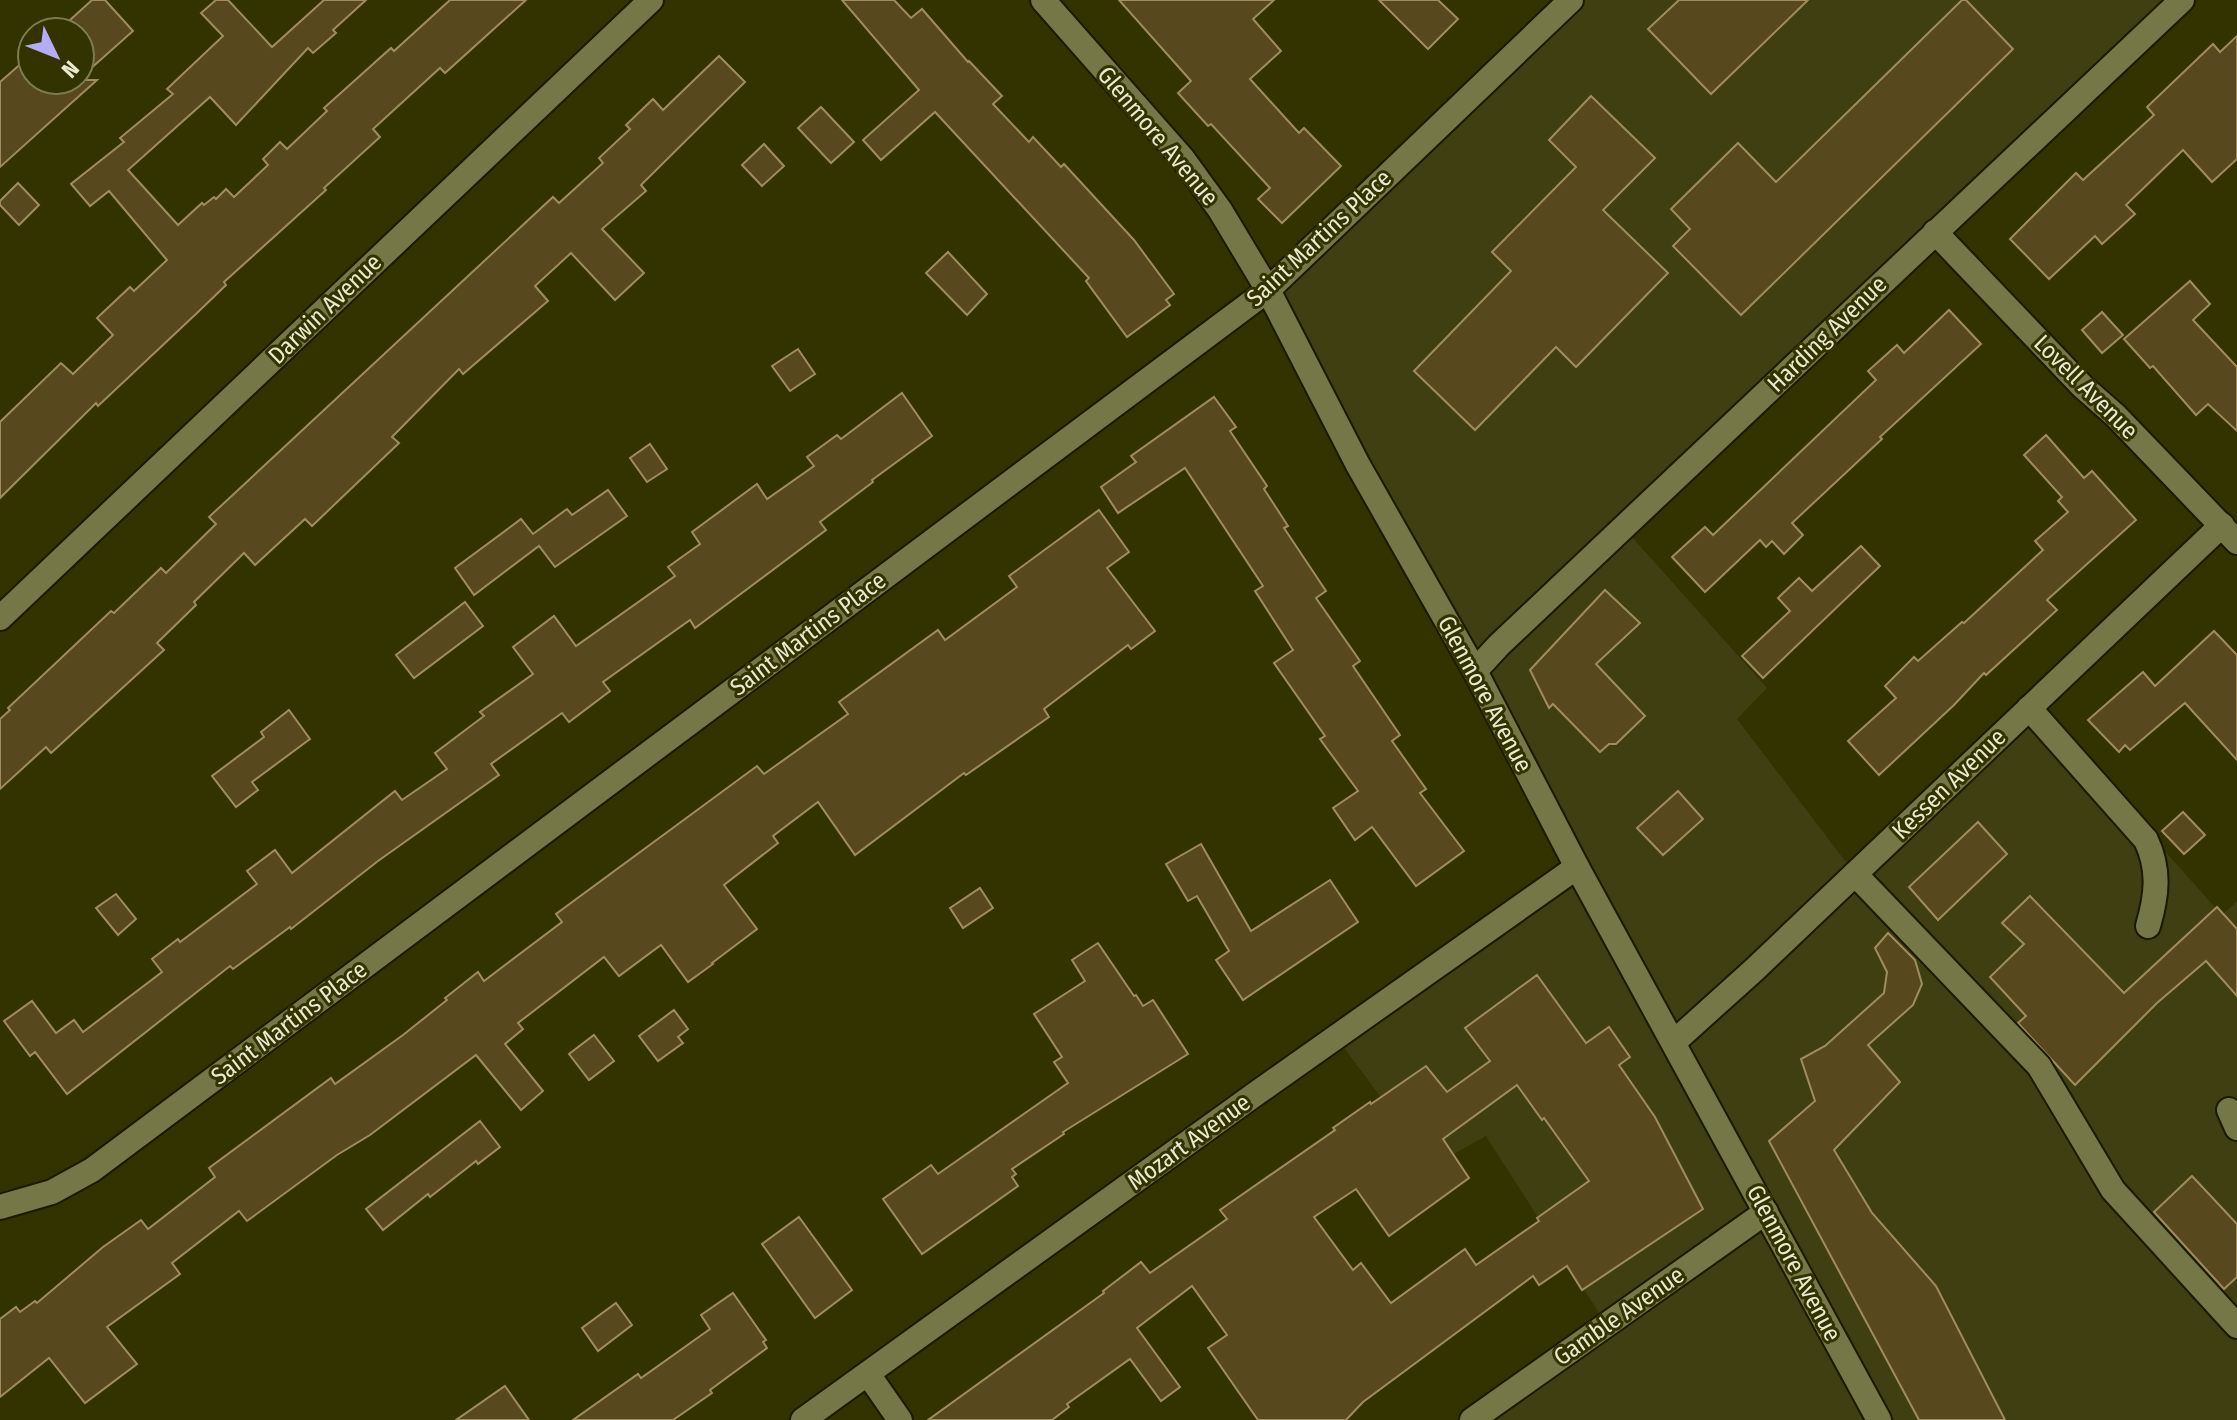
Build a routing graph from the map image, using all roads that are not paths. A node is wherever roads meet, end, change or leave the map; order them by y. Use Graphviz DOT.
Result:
graph roads {
  1 [pos="651,0"];
  2 [pos="1043,0"];
  3 [pos="1571,0"];
  4 [pos="2182,0"];
  5 [pos="1935,232"];
  6 [pos="1268,290"];
  7 [pos="2229,534"];
  8 [pos="0,618"];
  9 [pos="1475,671"];
  10 [pos="2029,708"];
  11 [pos="1577,867"];
  12 [pos="1855,874"];
  13 [pos="2148,926"];
  14 [pos="1674,1042"];
  15 [pos="0,1207"];
  16 [pos="1766,1212"];
  17 [pos="2231,1320"];
  18 [pos="868,1374"];
  19 [pos="803,1420"];
  20 [pos="900,1420"];
  21 [pos="1472,1420"];
  22 [pos="1879,1420"];
  1 -- 8 [label="street, Darwin Avenue"];
  2 -- 6 [label="street, Glenmore Avenue"];
  3 -- 6 [label="street, Saint Martins Place"];
  4 -- 5 [label="street, Harding Avenue"];
  5 -- 7 [label="street, Lovell Avenue"];
  5 -- 9 [label="street, Harding Avenue"];
  6 -- 9 [label="street, Glenmore Avenue"];
  6 -- 15 [label="street, Saint Martins Place"];
  7 -- 10 [label="street, Kessen Avenue"];
  9 -- 11 [label="street, Glenmore Avenue"];
  10 -- 12 [label="street, Kessen Avenue"];
  10 -- 13 [label="street"];
  11 -- 14 [label="street, Glenmore Avenue"];
  11 -- 18 [label="street, Mozart Avenue"];
  12 -- 14 [label="street, Kessen Avenue"];
  12 -- 17 [label="street"];
  14 -- 16 [label="street, Glenmore Avenue"];
  16 -- 21 [label="street, Gamble Avenue"];
  16 -- 22 [label="street, Glenmore Avenue"];
  18 -- 19 [label="street, Mozart Avenue"];
  18 -- 20 [label="street"];
}
